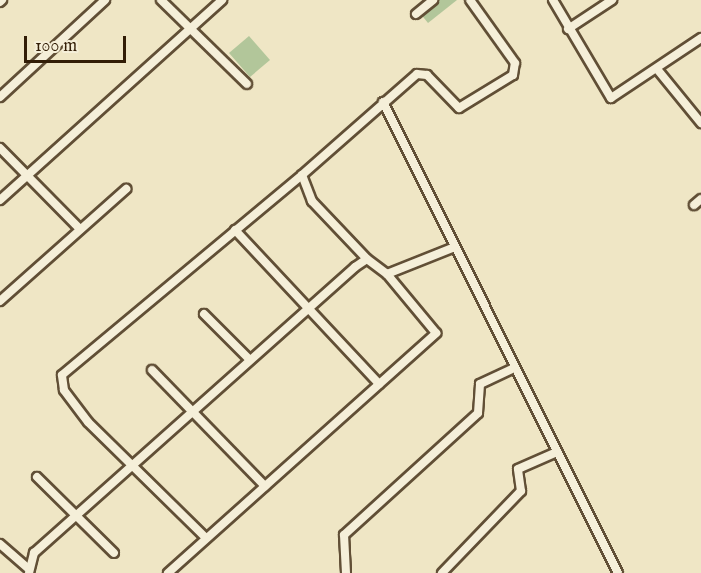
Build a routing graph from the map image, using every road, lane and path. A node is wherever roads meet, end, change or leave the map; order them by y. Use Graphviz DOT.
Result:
graph roads {
  1 [pos="105,0"];
  2 [pos="161,0"];
  3 [pos="222,0"];
  4 [pos="433,0"];
  5 [pos="470,0"];
  6 [pos="553,0"];
  7 [pos="612,0"];
  8 [pos="416,14"];
  9 [pos="191,28"];
  10 [pos="568,29"];
  11 [pos="701,38"];
  12 [pos="657,69"];
  13 [pos="247,84"];
  14 [pos="0,97"];
  15 [pos="383,102"];
  16 [pos="701,123"];
  17 [pos="0,148"];
  18 [pos="29,174"];
  19 [pos="302,175"];
  20 [pos="126,189"];
  21 [pos="701,199"];
  22 [pos="0,200"];
  23 [pos="694,204"];
  24 [pos="80,229"];
  25 [pos="235,230"];
  26 [pos="455,247"];
  27 [pos="367,259"];
  28 [pos="387,274"];
  29 [pos="0,301"];
  30 [pos="309,306"];
  31 [pos="204,314"];
  32 [pos="249,359"];
  33 [pos="515,368"];
  34 [pos="152,370"];
  35 [pos="379,384"];
  36 [pos="194,411"];
  37 [pos="557,452"];
  38 [pos="135,464"];
  39 [pos="37,477"];
  40 [pos="265,486"];
  41 [pos="75,516"];
  42 [pos="206,538"];
  43 [pos="0,544"];
  44 [pos="114,553"];
  45 [pos="28,570"];
  46 [pos="168,573"];
  47 [pos="346,573"];
  48 [pos="442,573"];
  49 [pos="618,573"];
  1 -- 14 [label="street"];
  2 -- 9 [label="street"];
  3 -- 9 [label="street"];
  4 -- 8 [label="street"];
  5 -- 15 [label="street"];
  6 -- 10 [label="street"];
  7 -- 10 [label="street"];
  9 -- 13 [label="street"];
  9 -- 18 [label="street"];
  10 -- 12 [label="street"];
  11 -- 12 [label="street"];
  12 -- 16 [label="street"];
  15 -- 19 [label="street"];
  15 -- 26 [label="street"];
  17 -- 18 [label="street"];
  18 -- 22 [label="street"];
  18 -- 24 [label="street"];
  19 -- 25 [label="street"];
  19 -- 27 [label="street"];
  20 -- 24 [label="street"];
  21 -- 23 [label="street"];
  24 -- 29 [label="street"];
  25 -- 30 [label="street"];
  25 -- 38 [label="street"];
  26 -- 28 [label="street"];
  26 -- 33 [label="street"];
  27 -- 28 [label="street"];
  27 -- 30 [label="street"];
  28 -- 35 [label="street"];
  30 -- 32 [label="street"];
  30 -- 35 [label="street"];
  31 -- 32 [label="street"];
  32 -- 36 [label="street"];
  33 -- 37 [label="street"];
  33 -- 47 [label="street"];
  34 -- 36 [label="street"];
  35 -- 40 [label="street"];
  36 -- 38 [label="street"];
  36 -- 40 [label="street"];
  37 -- 48 [label="street"];
  37 -- 49 [label="street"];
  38 -- 41 [label="street"];
  38 -- 42 [label="street"];
  39 -- 41 [label="street"];
  40 -- 42 [label="street"];
  41 -- 44 [label="street"];
  41 -- 45 [label="street"];
  42 -- 46 [label="street"];
  43 -- 45 [label="street"];
}
